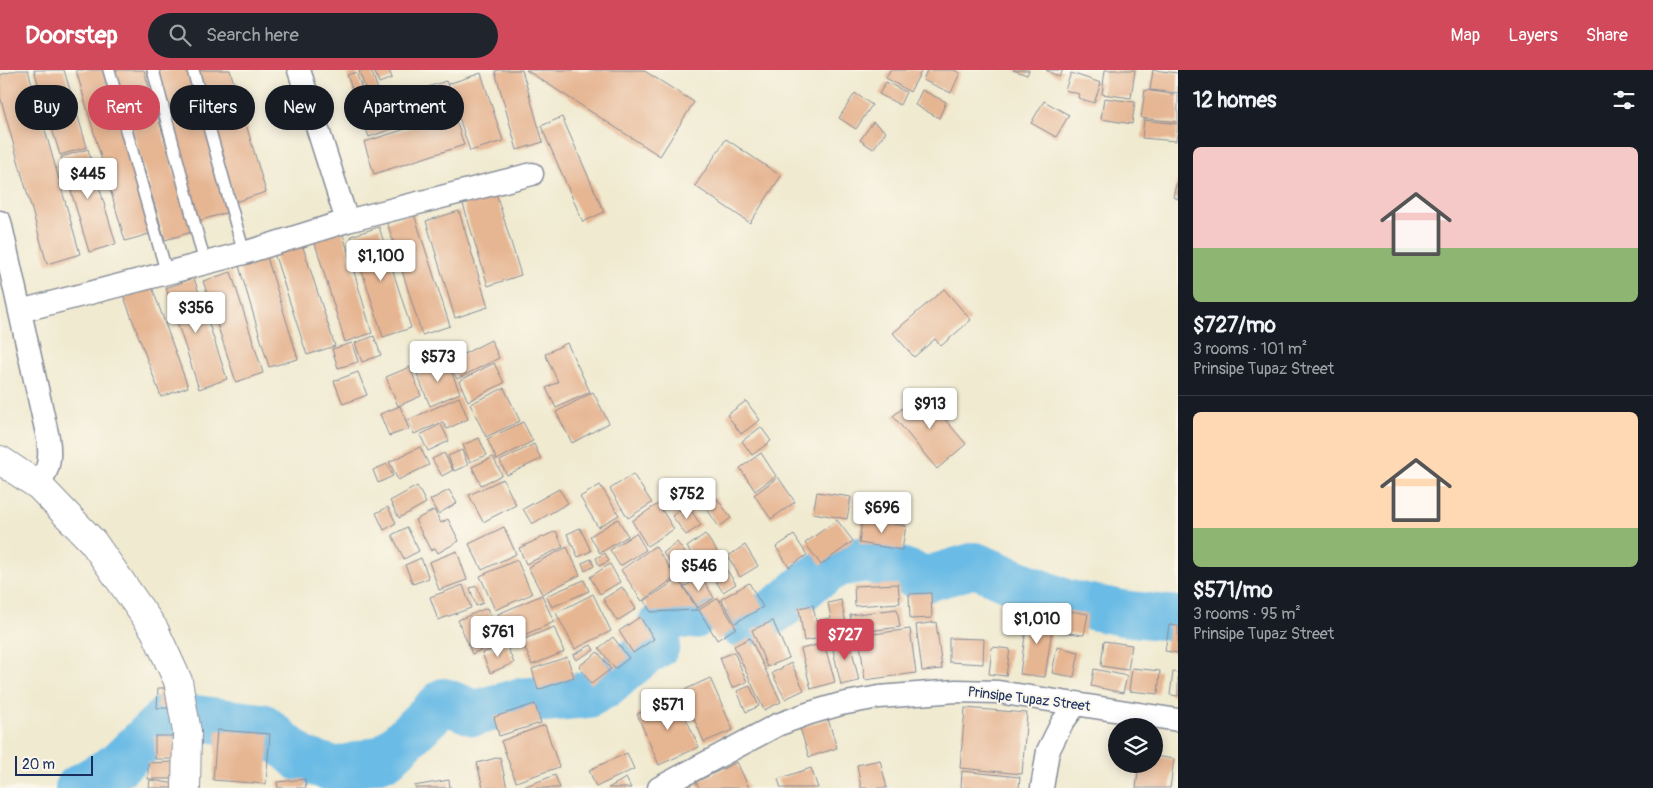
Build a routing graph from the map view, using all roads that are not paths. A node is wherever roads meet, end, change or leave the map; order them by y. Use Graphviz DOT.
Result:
graph roads {
  1 [pos="109,70"];
  2 [pos="152,70"];
  3 [pos="193,70"];
  4 [pos="299,70"];
  5 [pos="532,174"];
  6 [pos="347,221"];
  7 [pos="0,222"];
  8 [pos="244,253"];
  9 [pos="205,263"];
  10 [pos="167,274"];
  11 [pos="20,311"];
  12 [pos="0,460"];
  13 [pos="39,486"];
  14 [pos="1077,703"];
  15 [pos="1178,720"];
  16 [pos="186,788"];
  17 [pos="659,788"];
  18 [pos="1042,788"];
  1 -- 10 [label="lane"];
  2 -- 9 [label="lane"];
  3 -- 8 [label="lane"];
  4 -- 6 [label="street"];
  5 -- 6 [label="street"];
  6 -- 8 [label="street"];
  7 -- 11 [label="street"];
  8 -- 9 [label="street"];
  9 -- 10 [label="street"];
  10 -- 11 [label="street"];
  11 -- 13 [label="street"];
  12 -- 13 [label="street"];
  13 -- 16 [label="street"];
  14 -- 15 [label="street, Prinsipe Tupaz Street"];
  14 -- 17 [label="street, Prinsipe Tupaz Street"];
  14 -- 18 [label="street"];
}
